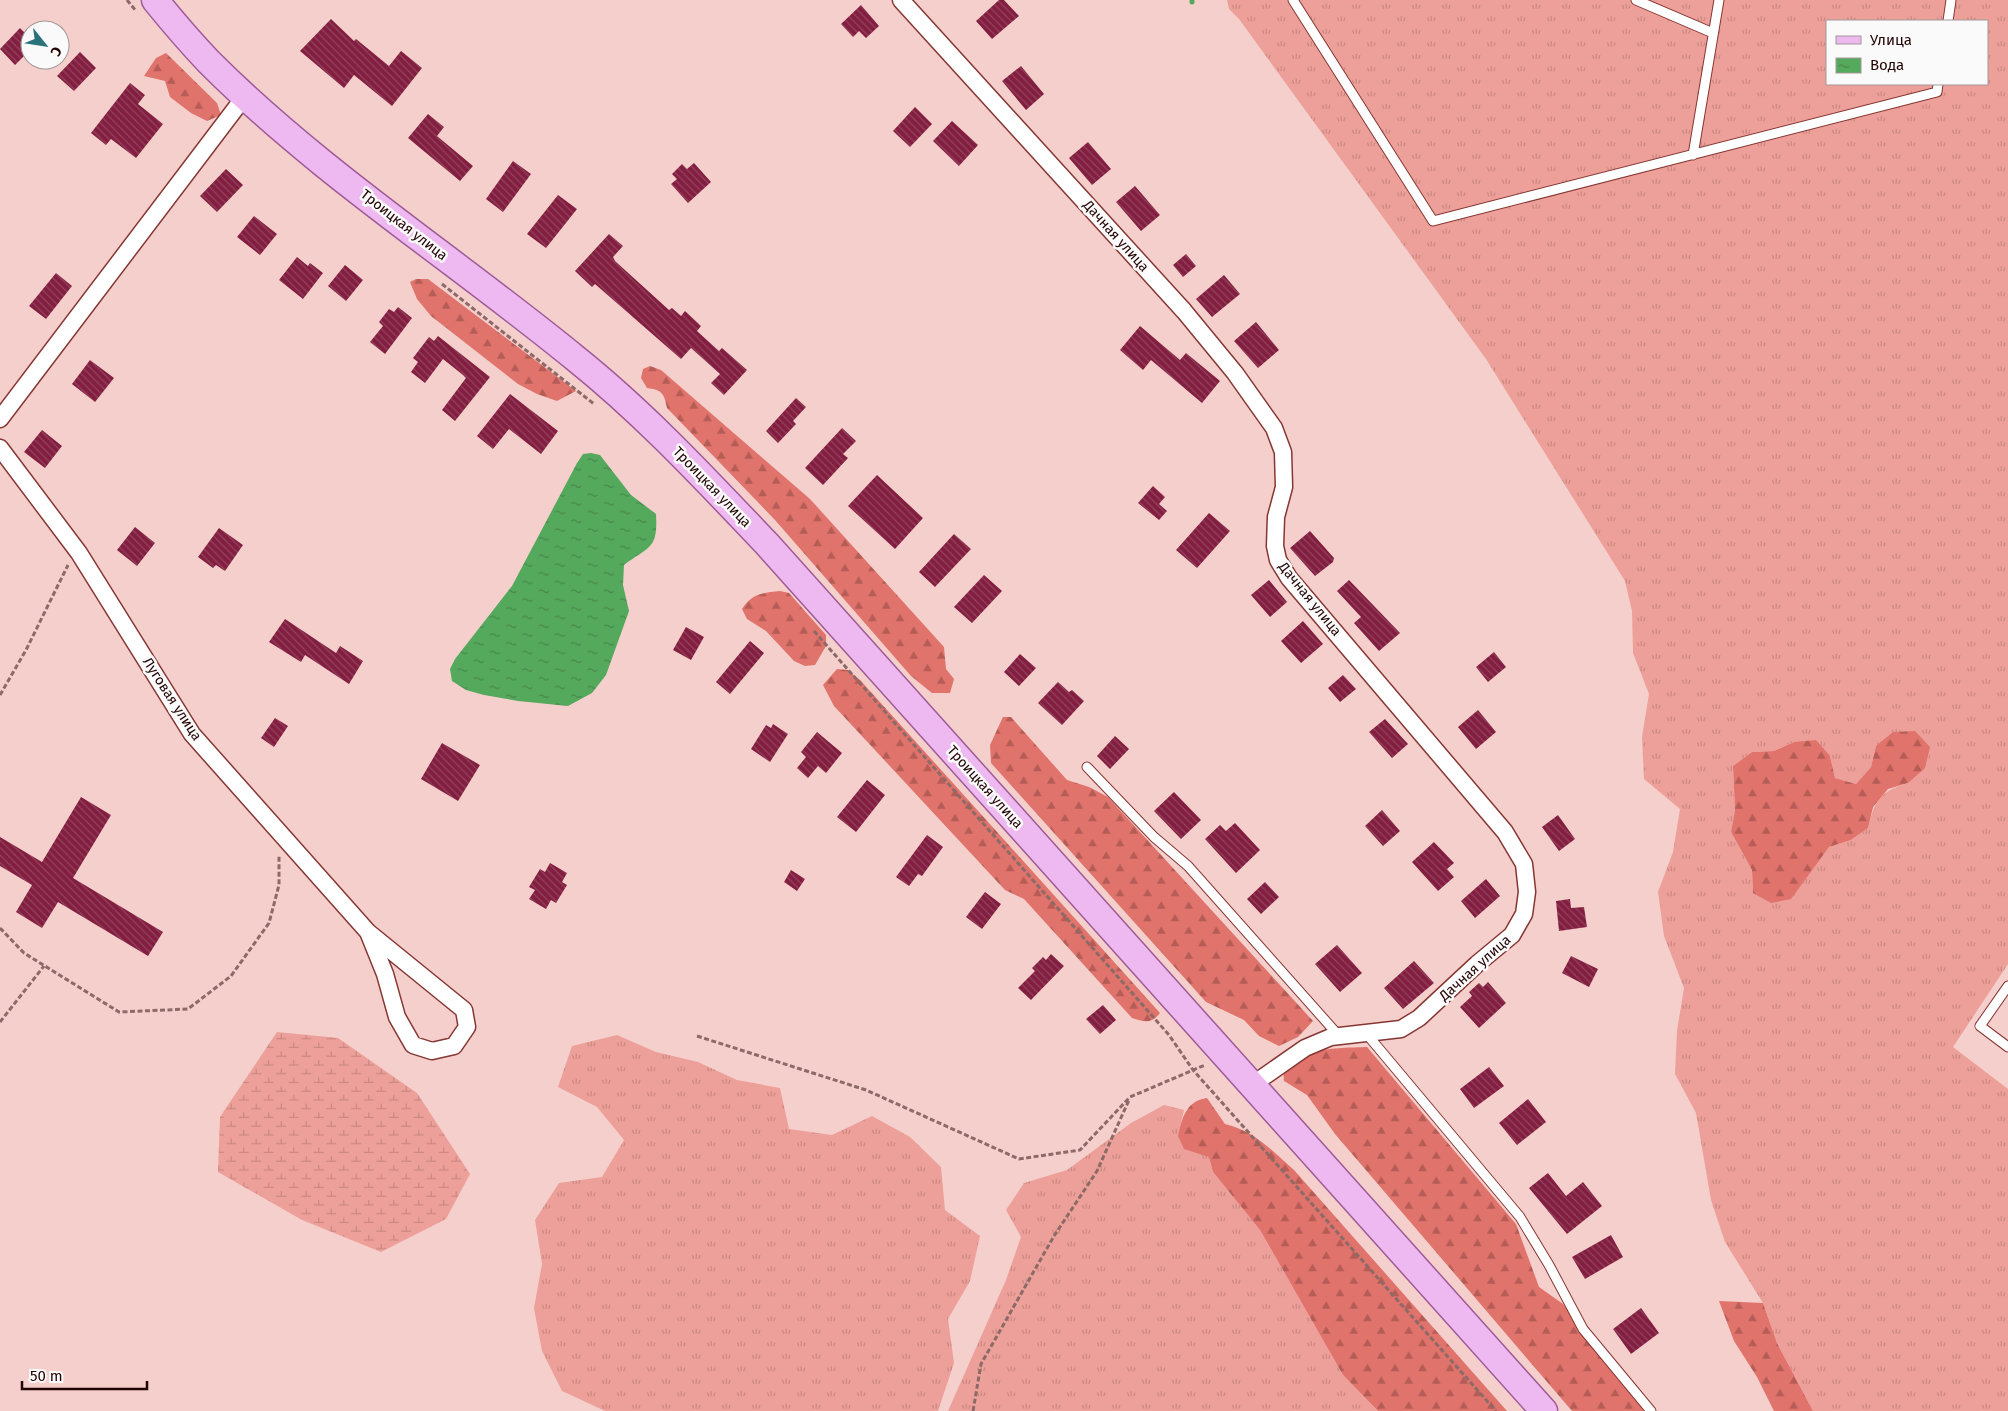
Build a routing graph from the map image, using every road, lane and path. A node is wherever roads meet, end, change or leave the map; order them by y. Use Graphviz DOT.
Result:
graph roads {
  1 [pos="127,0"];
  2 [pos="901,0"];
  3 [pos="1293,0"];
  4 [pos="1636,0"];
  5 [pos="1718,0"];
  6 [pos="1951,0"];
  7 [pos="147,8"];
  8 [pos="1948,20"];
  9 [pos="1713,33"];
  10 [pos="1938,85"];
  11 [pos="245,96"];
  12 [pos="1693,154"];
  13 [pos="434,278"];
  14 [pos="596,406"];
  15 [pos="0,419"];
  16 [pos="0,448"];
  17 [pos="76,549"];
  18 [pos="810,626"];
  19 [pos="0,695"];
  20 [pos="1088,767"];
  21 [pos="280,832"];
  22 [pos="0,928"];
  23 [pos="368,932"];
  24 [pos="44,966"];
  25 [pos="2008,986"];
  26 [pos="0,1022"];
  27 [pos="1365,1032"];
  28 [pos="697,1036"];
  29 [pos="1339,1036"];
  30 [pos="1218,1047"];
  31 [pos="2008,1047"];
  32 [pos="1192,1070"];
  33 [pos="1252,1085"];
  34 [pos="1130,1097"];
  35 [pos="973,1411"];
  36 [pos="1496,1411"];
  37 [pos="1544,1411"];
  38 [pos="1651,1411"];
  1 -- 7 [label="path"];
  2 -- 27 [label="street, Дачная улица"];
  3 -- 12 [label="lane"];
  4 -- 9 [label="lane"];
  5 -- 9 [label="lane"];
  6 -- 8 [label="lane"];
  7 -- 11 [label="main road, Троицкая улица"];
  9 -- 12 [label="lane"];
  10 -- 12 [label="lane"];
  11 -- 15 [label="street"];
  11 -- 30 [label="main road, Троицкая улица"];
  13 -- 14 [label="path"];
  16 -- 17 [label="street, Луговая улица"];
  17 -- 19 [label="path"];
  17 -- 21 [label="street, Луговая улица"];
  18 -- 32 [label="path"];
  20 -- 29 [label="lane"];
  21 -- 23 [label="street, Луговая улица"];
  21 -- 24 [label="path"];
  22 -- 24 [label="path"];
  23 -- 23 [label="street, Луговая улица"];
  24 -- 26 [label="path"];
  25 -- 31 [label="lane"];
  27 -- 29 [label="street, Дачная улица"];
  27 -- 38 [label="lane"];
  28 -- 34 [label="path"];
  29 -- 33 [label="street, Дачная улица"];
  30 -- 32 [label="path"];
  30 -- 33 [label="main road, Троицкая улица"];
  32 -- 34 [label="path"];
  32 -- 36 [label="path"];
  33 -- 37 [label="main road, Троицкая улица"];
  34 -- 35 [label="path"];
}
